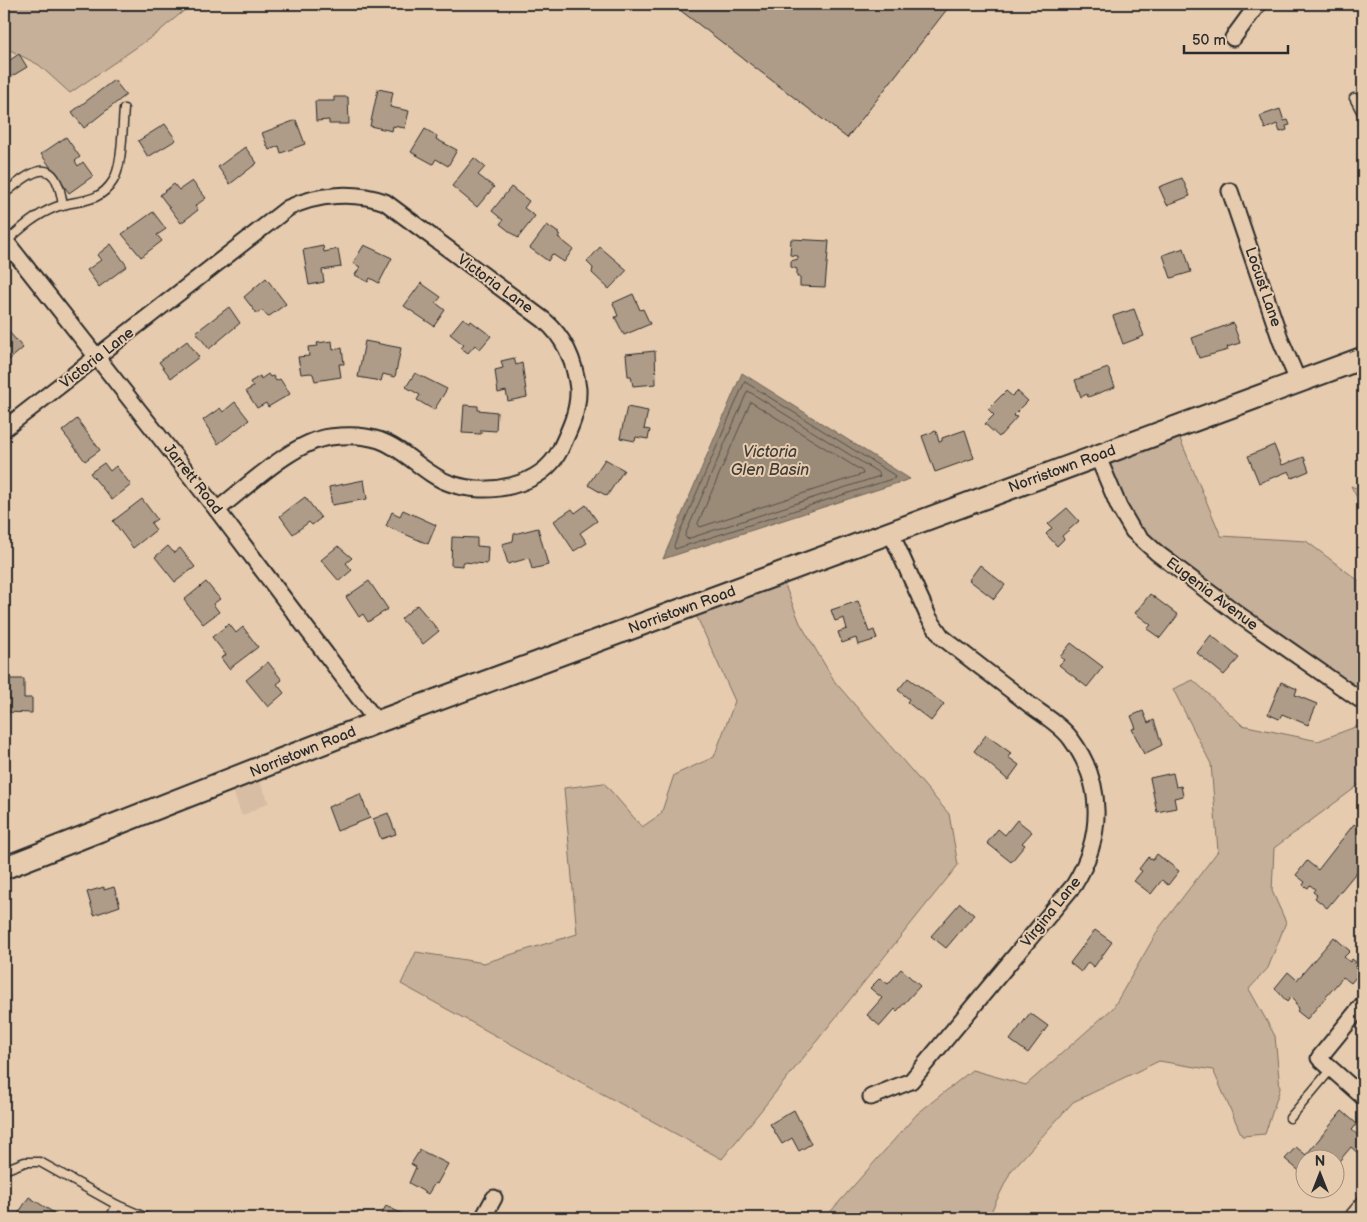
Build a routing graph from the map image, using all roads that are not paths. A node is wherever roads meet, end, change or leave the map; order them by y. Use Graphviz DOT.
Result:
graph roads {
  1 [pos="1258,4"];
  2 [pos="1233,38"];
  3 [pos="1354,98"];
  4 [pos="124,109"];
  5 [pos="1363,115"];
  6 [pos="1230,191"];
  7 [pos="4,194"];
  8 [pos="63,206"];
  9 [pos="5,240"];
  10 [pos="98,357"];
  11 [pos="1363,358"];
  12 [pos="1298,381"];
  13 [pos="4,429"];
  14 [pos="1097,455"];
  15 [pos="217,510"];
  16 [pos="891,533"];
  17 [pos="1362,701"];
  18 [pos="377,722"];
  19 [pos="4,868"];
  20 [pos="1363,1004"];
  21 [pos="1331,1069"];
  22 [pos="871,1097"];
  23 [pos="1363,1097"];
  24 [pos="1290,1118"];
  25 [pos="4,1170"];
  26 [pos="494,1198"];
  27 [pos="1363,1199"];
  28 [pos="117,1205"];
  29 [pos="1351,1213"];
  30 [pos="110,1218"];
  31 [pos="147,1218"];
  32 [pos="483,1218"];
  1 -- 2 [label="street"];
  3 -- 5 [label="lane"];
  4 -- 8 [label="lane"];
  6 -- 12 [label="street, Locust Lane"];
  7 -- 8 [label="lane"];
  8 -- 9 [label="lane"];
  9 -- 10 [label="street, Jarrett Road"];
  10 -- 13 [label="street, Victoria Lane"];
  10 -- 15 [label="street, Jarrett Road"];
  10 -- 15 [label="street, Victoria Lane"];
  11 -- 12 [label="main road, Norristown Road"];
  12 -- 14 [label="main road, Norristown Road"];
  14 -- 16 [label="main road, Norristown Road"];
  14 -- 17 [label="street, Eugenia Avenue"];
  15 -- 18 [label="street, Jarrett Road"];
  16 -- 18 [label="main road, Norristown Road"];
  16 -- 22 [label="street, Virgina Lane"];
  18 -- 19 [label="main road, Norristown Road"];
  20 -- 21 [label="street"];
  21 -- 23 [label="street"];
  21 -- 24 [label="lane"];
  25 -- 28 [label="lane"];
  26 -- 32 [label="street"];
  27 -- 29 [label="lane"];
  28 -- 30 [label="lane"];
  28 -- 31 [label="lane"];
}
